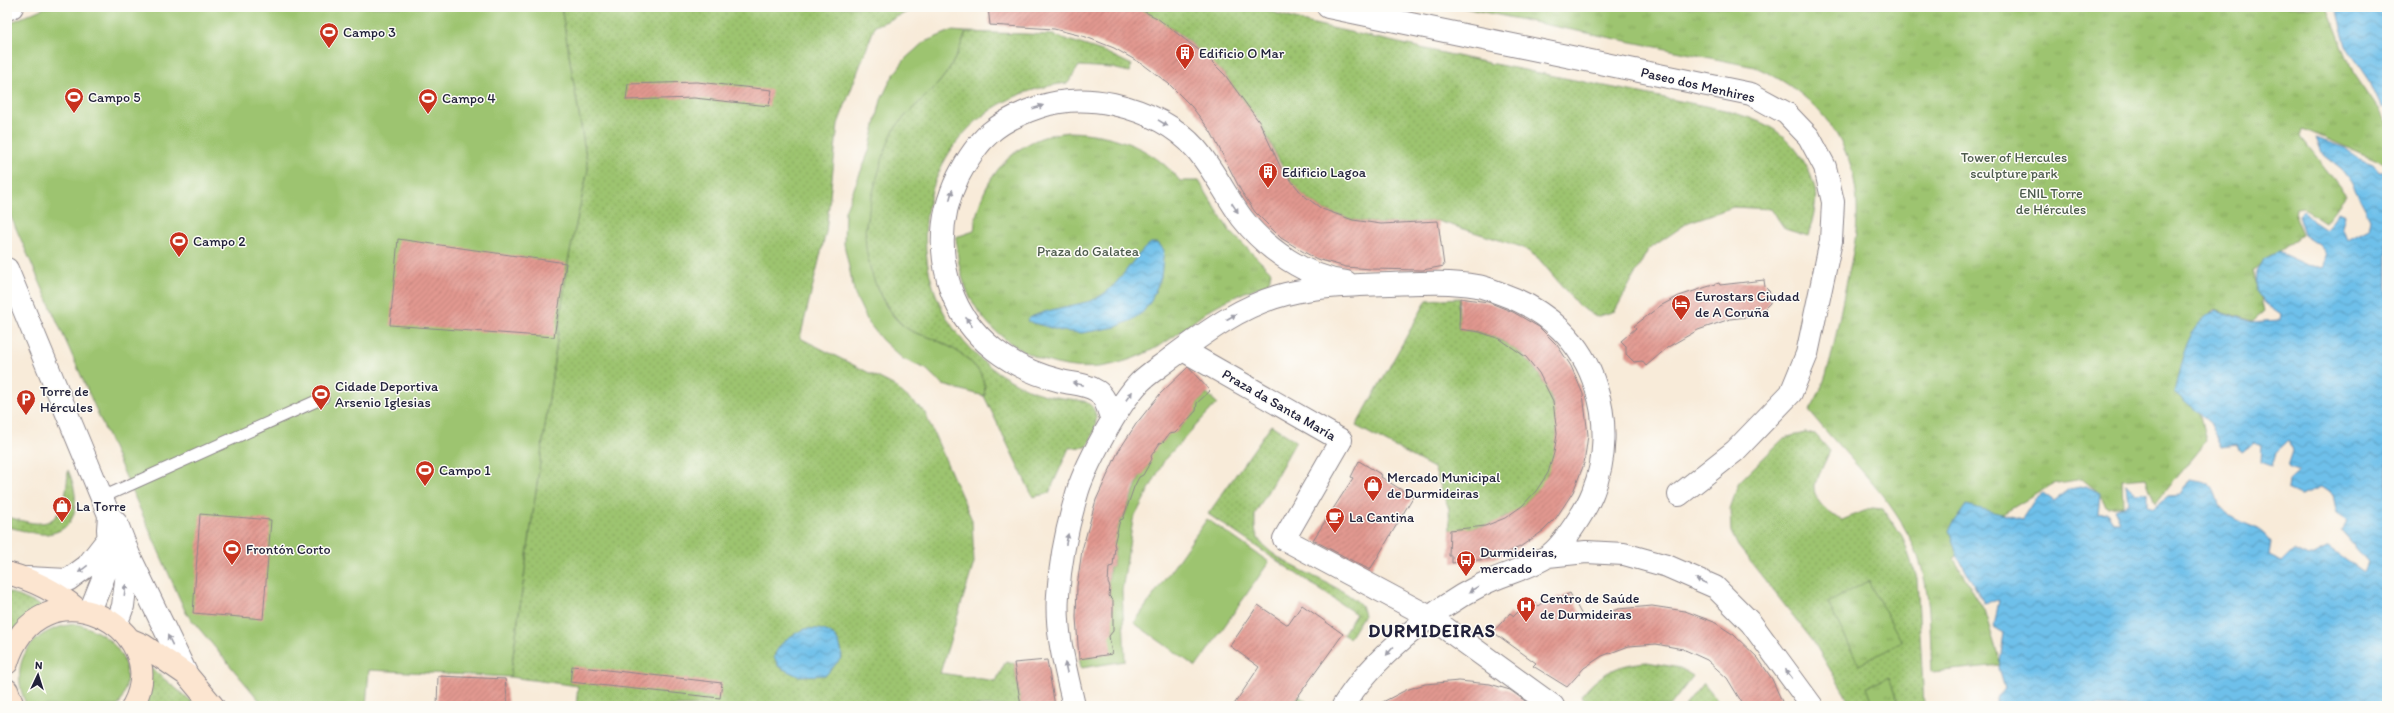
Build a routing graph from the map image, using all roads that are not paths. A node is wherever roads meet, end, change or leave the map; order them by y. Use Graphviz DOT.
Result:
graph roads {
  1 [pos="12,7"];
  2 [pos="1328,7"];
  3 [pos="7,9"];
  4 [pos="7,269"];
  5 [pos="1374,285"];
  6 [pos="1183,350"];
  7 [pos="323,398"];
  8 [pos="1112,420"];
  9 [pos="1679,495"];
  10 [pos="106,506"];
  11 [pos="108,539"];
  12 [pos="129,555"];
  13 [pos="1548,556"];
  14 [pos="17,576"];
  15 [pos="83,610"];
  16 [pos="1430,617"];
  17 [pos="123,632"];
  18 [pos="7,662"];
  19 [pos="188,675"];
  20 [pos="7,690"];
  21 [pos="13,706"];
  22 [pos="133,706"];
  23 [pos="213,706"];
  24 [pos="1074,706"];
  25 [pos="1343,706"];
  26 [pos="1553,706"];
  27 [pos="1812,706"];
  1 -- 3 [label="street"];
  2 -- 9 [label="street, Paseo dos Menhires"];
  4 -- 10 [label="street"];
  6 -- 5 [label="street, one-way"];
  8 -- 5 [label="street, one-way"];
  5 -- 13 [label="street"];
  8 -- 6 [label="street, one-way"];
  6 -- 16 [label="street, Praza da Santa María"];
  7 -- 10 [label="lane"];
  24 -- 8 [label="street, one-way"];
  10 -- 11 [label="street"];
  10 -- 12 [label="street"];
  11 -- 14 [label="street, one-way"];
  11 -- 15 [label="street"];
  17 -- 12 [label="street, one-way"];
  19 -- 12 [label="street, one-way"];
  13 -- 16 [label="street, one-way"];
  27 -- 13 [label="street, one-way"];
  14 -- 15 [label="main road"];
  15 -- 17 [label="main road"];
  15 -- 18 [label="main road"];
  16 -- 25 [label="street, one-way"];
  16 -- 26 [label="street"];
  17 -- 19 [label="main road"];
  17 -- 22 [label="main road"];
  19 -- 23 [label="main road"];
  20 -- 21 [label="main road"];
}
